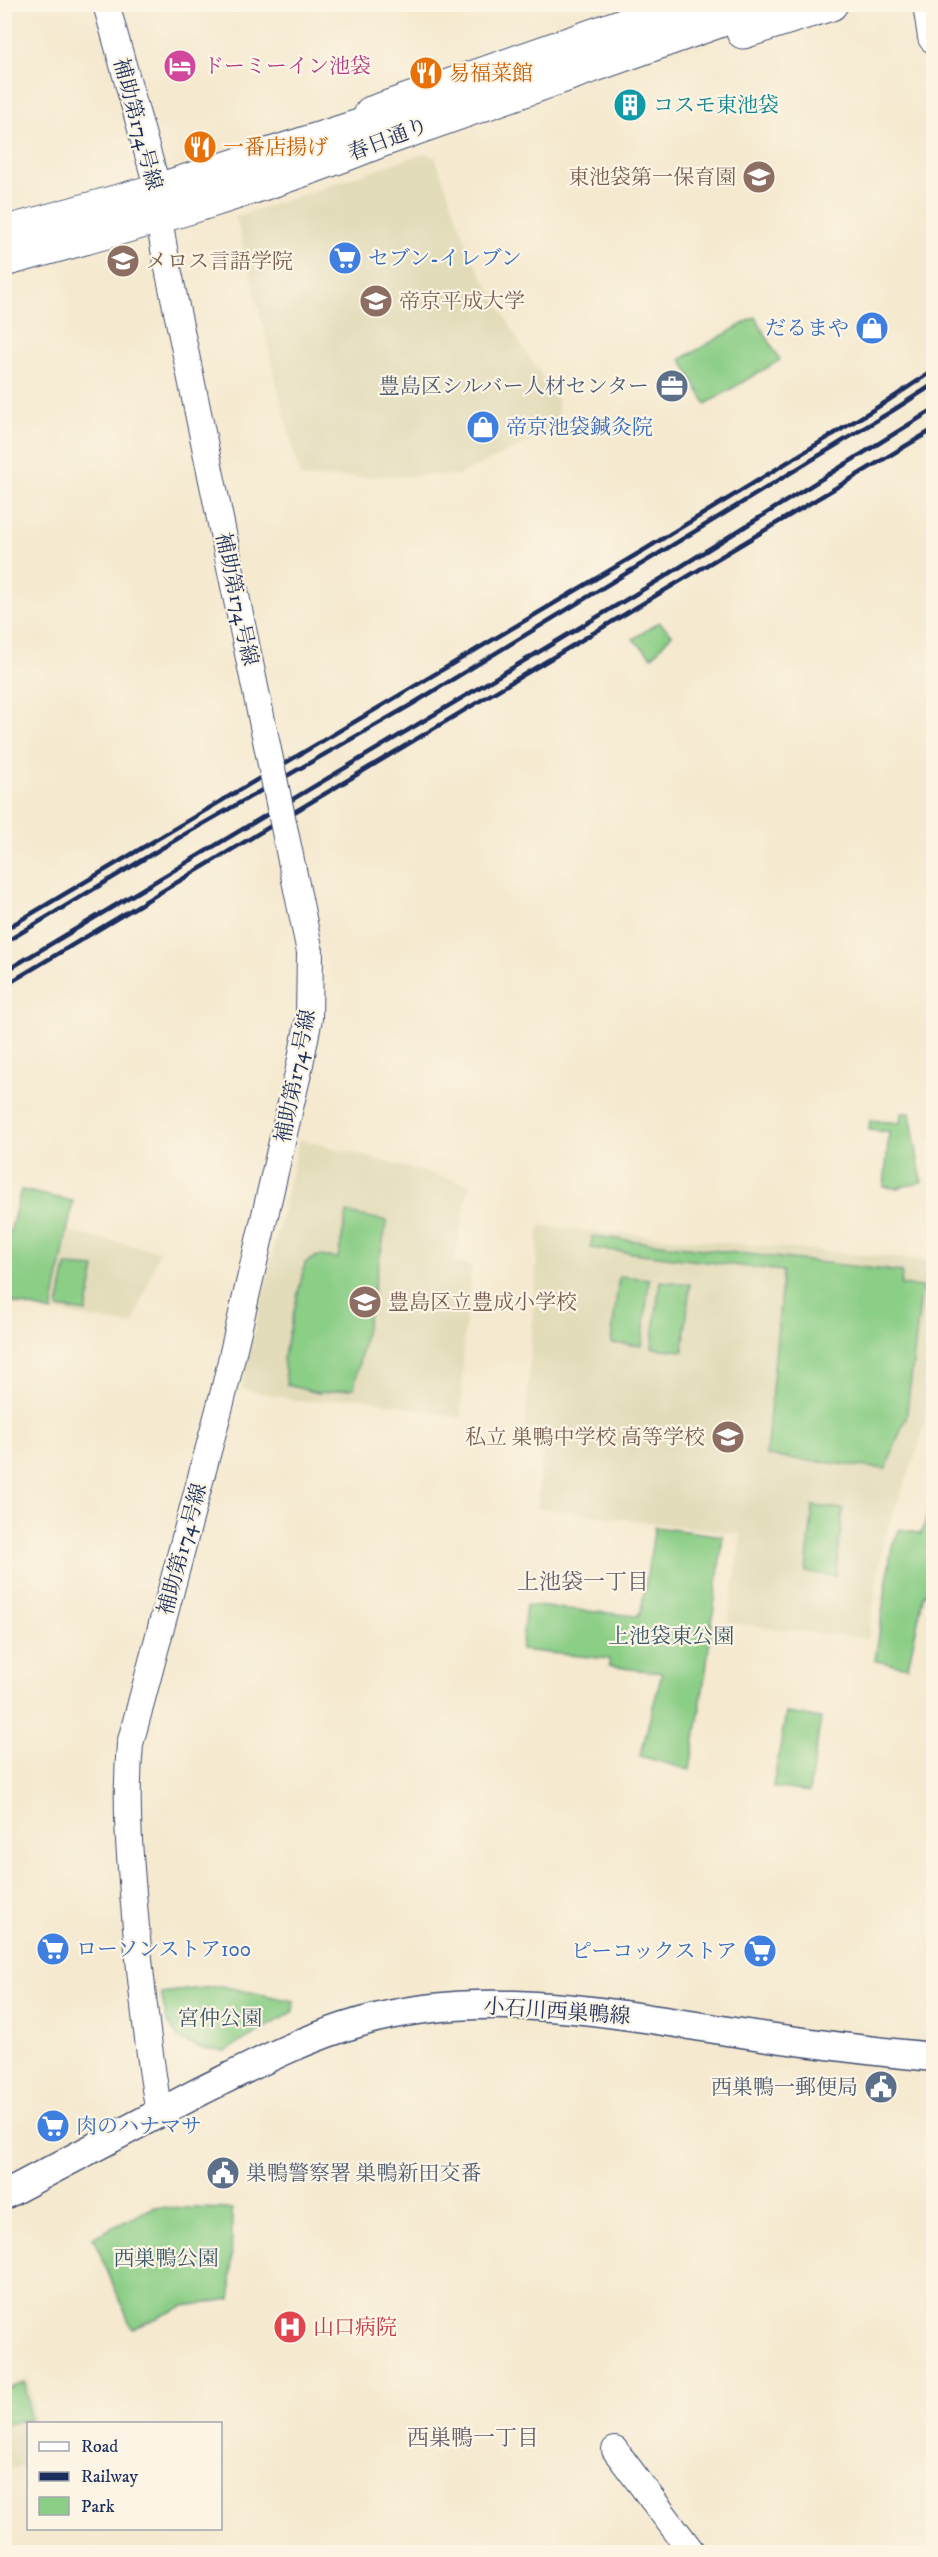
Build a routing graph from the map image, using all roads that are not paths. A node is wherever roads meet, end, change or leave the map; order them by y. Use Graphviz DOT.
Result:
graph roads {
  1 [pos="106,4"];
  2 [pos="682,4"];
  3 [pos="736,4"];
  4 [pos="767,4"];
  5 [pos="831,4"];
  6 [pos="929,4"];
  7 [pos="933,37"];
  8 [pos="645,40"];
  9 [pos="322,150"];
  10 [pos="158,204"];
  11 [pos="4,233"];
  12 [pos="4,261"];
  13 [pos="933,2057"];
  14 [pos="159,2113"];
  15 [pos="4,2195"];
  16 [pos="615,2450"];
  17 [pos="692,2553"];
  1 -- 10 [label="street, 補助第174号線"];
  2 -- 9 [label="highway"];
  3 -- 8 [label="highway, 春日通り"];
  4 -- 8 [label="highway, 春日通り"];
  5 -- 9 [label="highway"];
  6 -- 7 [label="main road"];
  8 -- 9 [label="highway, 春日通り"];
  9 -- 10 [label="highway, 春日通り"];
  10 -- 11 [label="highway, 春日通り"];
  10 -- 12 [label="highway, 春日通り"];
  10 -- 14 [label="street, 補助第174号線, bridge"];
  13 -- 14 [label="main road, 小石川西巣鴨線"];
  14 -- 15 [label="main road, 小石川西巣鴨線"];
  16 -- 17 [label="street"];
}
